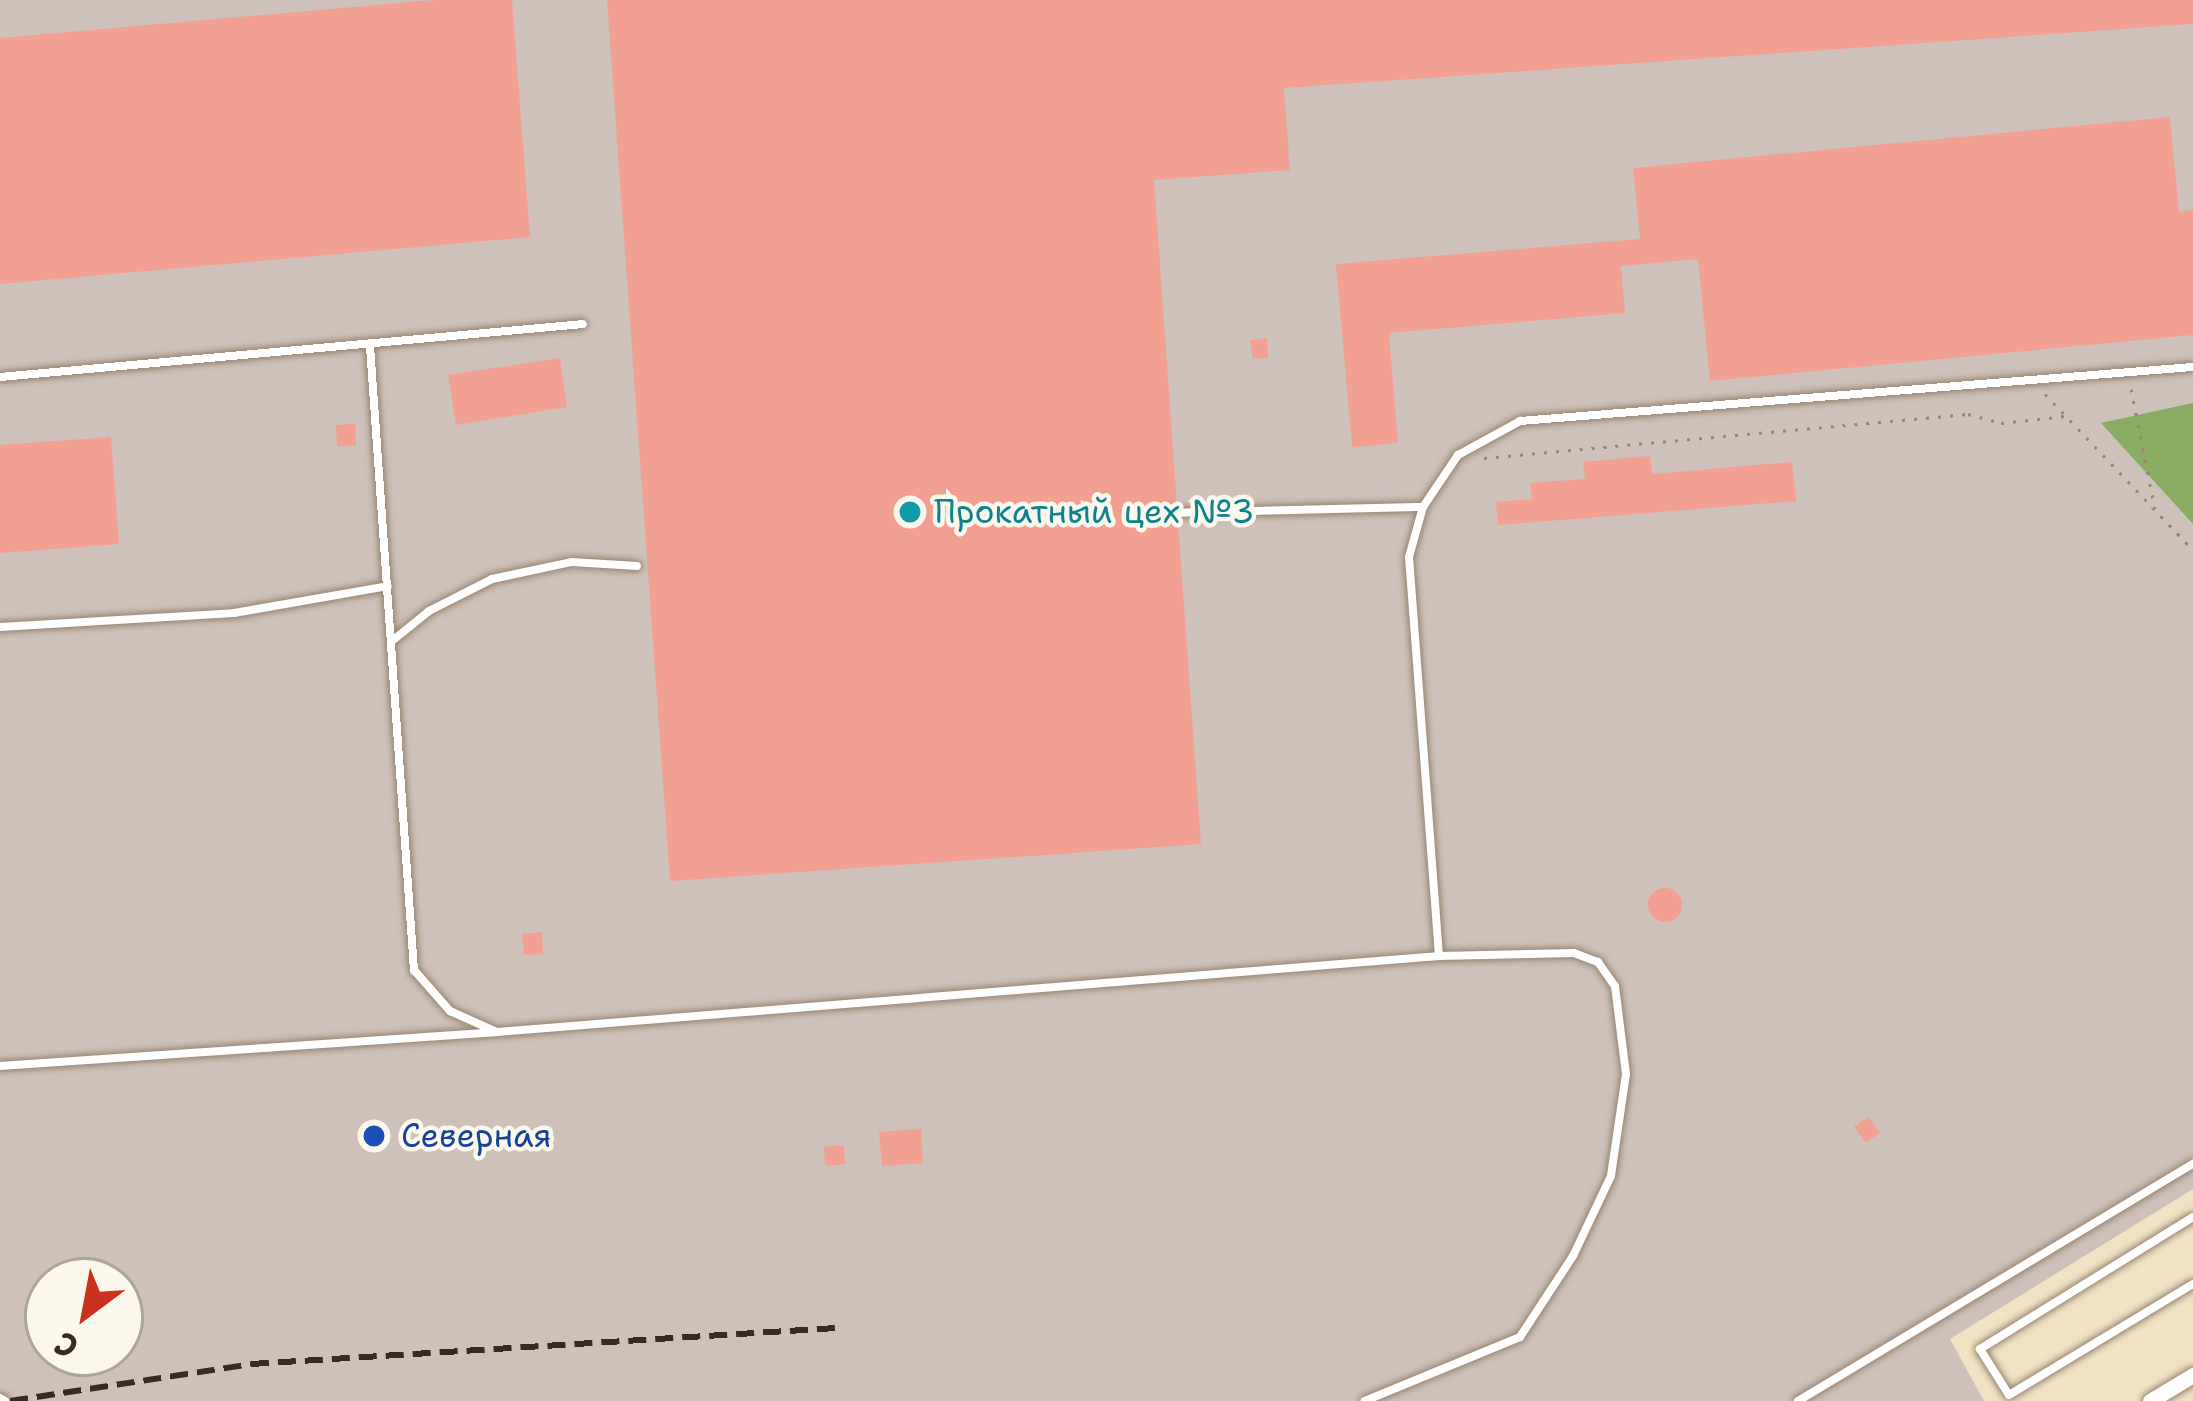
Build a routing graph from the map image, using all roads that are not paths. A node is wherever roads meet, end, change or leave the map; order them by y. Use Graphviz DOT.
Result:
graph roads {
  1 [pos="583,324"];
  2 [pos="370,346"];
  3 [pos="2193,367"];
  4 [pos="0,377"];
  5 [pos="1424,507"];
  6 [pos="1172,513"];
  7 [pos="638,566"];
  8 [pos="388,586"];
  9 [pos="0,627"];
  10 [pos="392,641"];
  11 [pos="1439,956"];
  12 [pos="497,1032"];
  13 [pos="0,1066"];
  14 [pos="2193,1164"];
  15 [pos="2193,1217"];
  16 [pos="2193,1284"];
  17 [pos="2193,1375"];
  18 [pos="1366,1401"];
  19 [pos="1798,1401"];
  20 [pos="2150,1401"];
  1 -- 2 [label="lane"];
  2 -- 4 [label="lane"];
  2 -- 8 [label="lane"];
  3 -- 5 [label="lane"];
  5 -- 6 [label="lane"];
  5 -- 11 [label="lane"];
  7 -- 10 [label="lane"];
  8 -- 9 [label="lane"];
  8 -- 10 [label="lane"];
  10 -- 12 [label="lane"];
  11 -- 12 [label="lane"];
  11 -- 18 [label="lane"];
  12 -- 13 [label="lane"];
  14 -- 19 [label="lane"];
  15 -- 16 [label="lane"];
  17 -- 20 [label="street"];
}
